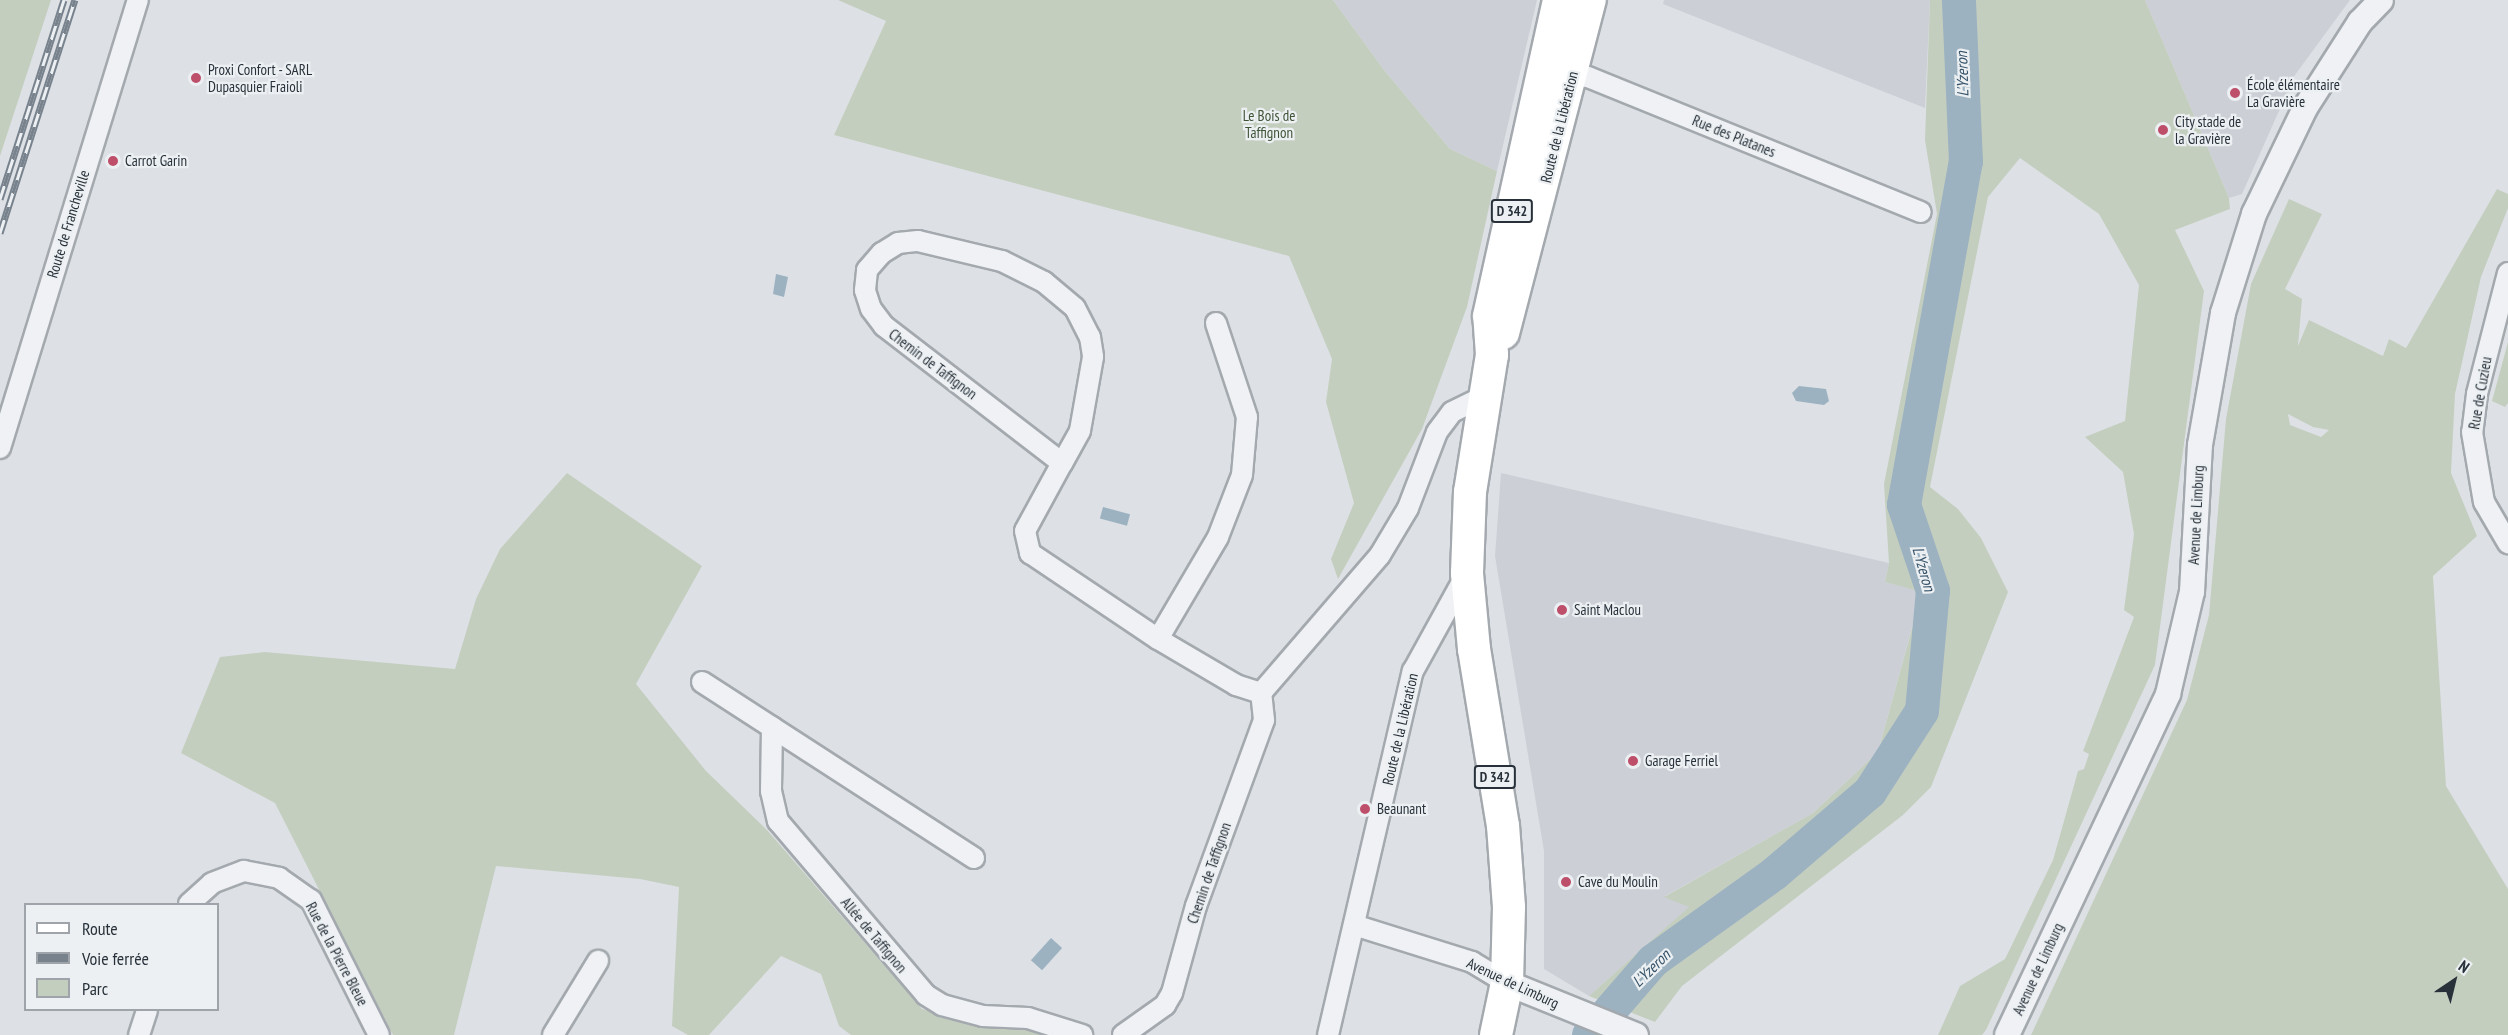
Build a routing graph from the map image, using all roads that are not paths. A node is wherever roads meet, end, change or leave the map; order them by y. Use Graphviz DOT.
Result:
graph roads {
  1 [pos="138,0"];
  2 [pos="1559,0"];
  3 [pos="1590,0"];
  4 [pos="2381,0"];
  5 [pos="1558,71"];
  6 [pos="1922,212"];
  7 [pos="2508,273"];
  8 [pos="1216,323"];
  9 [pos="1485,396"];
  10 [pos="0,448"];
  11 [pos="1062,463"];
  12 [pos="2508,543"];
  13 [pos="1467,573"];
  14 [pos="1158,639"];
  15 [pos="702,682"];
  16 [pos="1261,693"];
  17 [pos="772,727"];
  18 [pos="974,858"];
  19 [pos="190,903"];
  20 [pos="1354,925"];
  21 [pos="598,961"];
  22 [pos="1507,983"];
  23 [pos="147,1011"];
  24 [pos="139,1035"];
  25 [pos="379,1035"];
  26 [pos="553,1035"];
  27 [pos="1082,1035"];
  28 [pos="1123,1035"];
  29 [pos="1328,1035"];
  30 [pos="1496,1035"];
  31 [pos="1636,1035"];
  32 [pos="2007,1035"];
  1 -- 10 [label="street, Route de Francheville"];
  2 -- 5 [label="main road, Route de la Libération / D 342"];
  3 -- 5 [label="main road, Route de la Libération / D 342"];
  4 -- 32 [label="street, Avenue de Limburg"];
  5 -- 6 [label="street, Rue des Platanes"];
  5 -- 9 [label="main road, Route de la Libération / D 342"];
  7 -- 12 [label="street, Rue de Cuzieu"];
  8 -- 14 [label="street"];
  9 -- 13 [label="main road, Route de la Libération / D 342"];
  9 -- 16 [label="street"];
  11 -- 11 [label="street, Chemin de Taffignon"];
  11 -- 14 [label="street, Chemin de Taffignon"];
  13 -- 20 [label="street, Route de la Libération"];
  13 -- 22 [label="main road, Route de la Libération / D 342"];
  14 -- 16 [label="street, Chemin de Taffignon"];
  15 -- 17 [label="street"];
  16 -- 28 [label="street, Chemin de Taffignon"];
  17 -- 18 [label="street"];
  17 -- 27 [label="street, Allée de Taffignon"];
  19 -- 25 [label="street, Rue de la Pierre Bleue"];
  20 -- 22 [label="street, Avenue de Limburg"];
  20 -- 29 [label="street, Route de la Libération"];
  21 -- 26 [label="street"];
  22 -- 30 [label="main road, D 342"];
  22 -- 31 [label="street, Avenue de Limburg"];
  23 -- 24 [label="street"];
}
